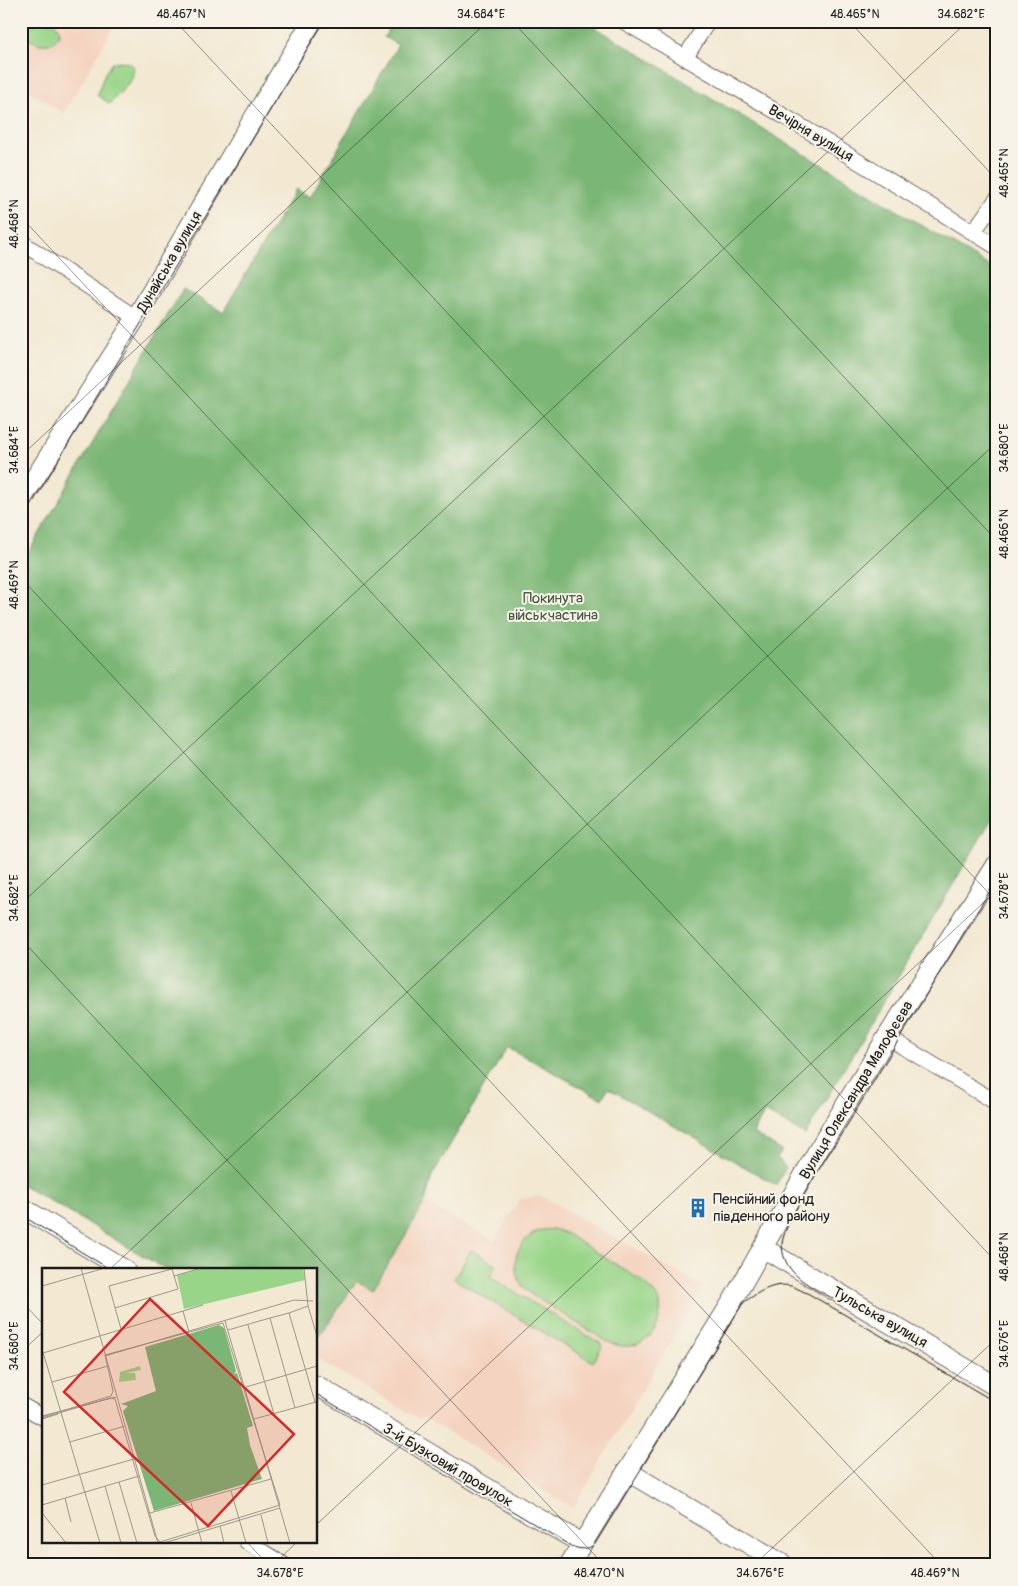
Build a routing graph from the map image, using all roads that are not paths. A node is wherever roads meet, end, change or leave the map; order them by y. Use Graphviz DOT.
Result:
graph roads {
  1 [pos="312,21"];
  2 [pos="623,21"];
  3 [pos="708,21"];
  4 [pos="685,58"];
  5 [pos="997,199"];
  6 [pos="973,232"];
  7 [pos="21,242"];
  8 [pos="997,247"];
  9 [pos="136,318"];
  10 [pos="21,500"];
  11 [pos="997,864"];
  12 [pos="887,1037"];
  13 [pos="997,1103"];
  14 [pos="21,1207"];
  15 [pos="763,1248"];
  16 [pos="122,1268"];
  17 [pos="318,1386"];
  18 [pos="997,1386"];
  19 [pos="21,1405"];
  20 [pos="42,1417"];
  21 [pos="627,1472"];
  22 [pos="581,1543"];
  23 [pos="250,1544"];
  24 [pos="284,1565"];
  25 [pos="569,1565"];
  26 [pos="784,1565"];
  1 -- 9 [label="street, Дунайська вулиця"];
  2 -- 4 [label="street, Вечірня вулиця"];
  3 -- 4 [label="street"];
  4 -- 6 [label="street, Вечірня вулиця"];
  5 -- 6 [label="street"];
  6 -- 8 [label="street, Вечірня вулиця"];
  7 -- 9 [label="street"];
  9 -- 10 [label="street, Дунайська вулиця"];
  11 -- 12 [label="street, Вулиця Олександра Малофєєва"];
  12 -- 13 [label="street"];
  12 -- 15 [label="street, Вулиця Олександра Малофєєва"];
  14 -- 16 [label="street"];
  15 -- 18 [label="street, Тульська вулиця"];
  15 -- 21 [label="street, Вулиця Олександра Малофєєва"];
  17 -- 22 [label="street, 3-й Бузковий провулок"];
  19 -- 20 [label="street"];
  21 -- 22 [label="street"];
  21 -- 26 [label="street"];
  22 -- 25 [label="street"];
  23 -- 24 [label="street"];
}
